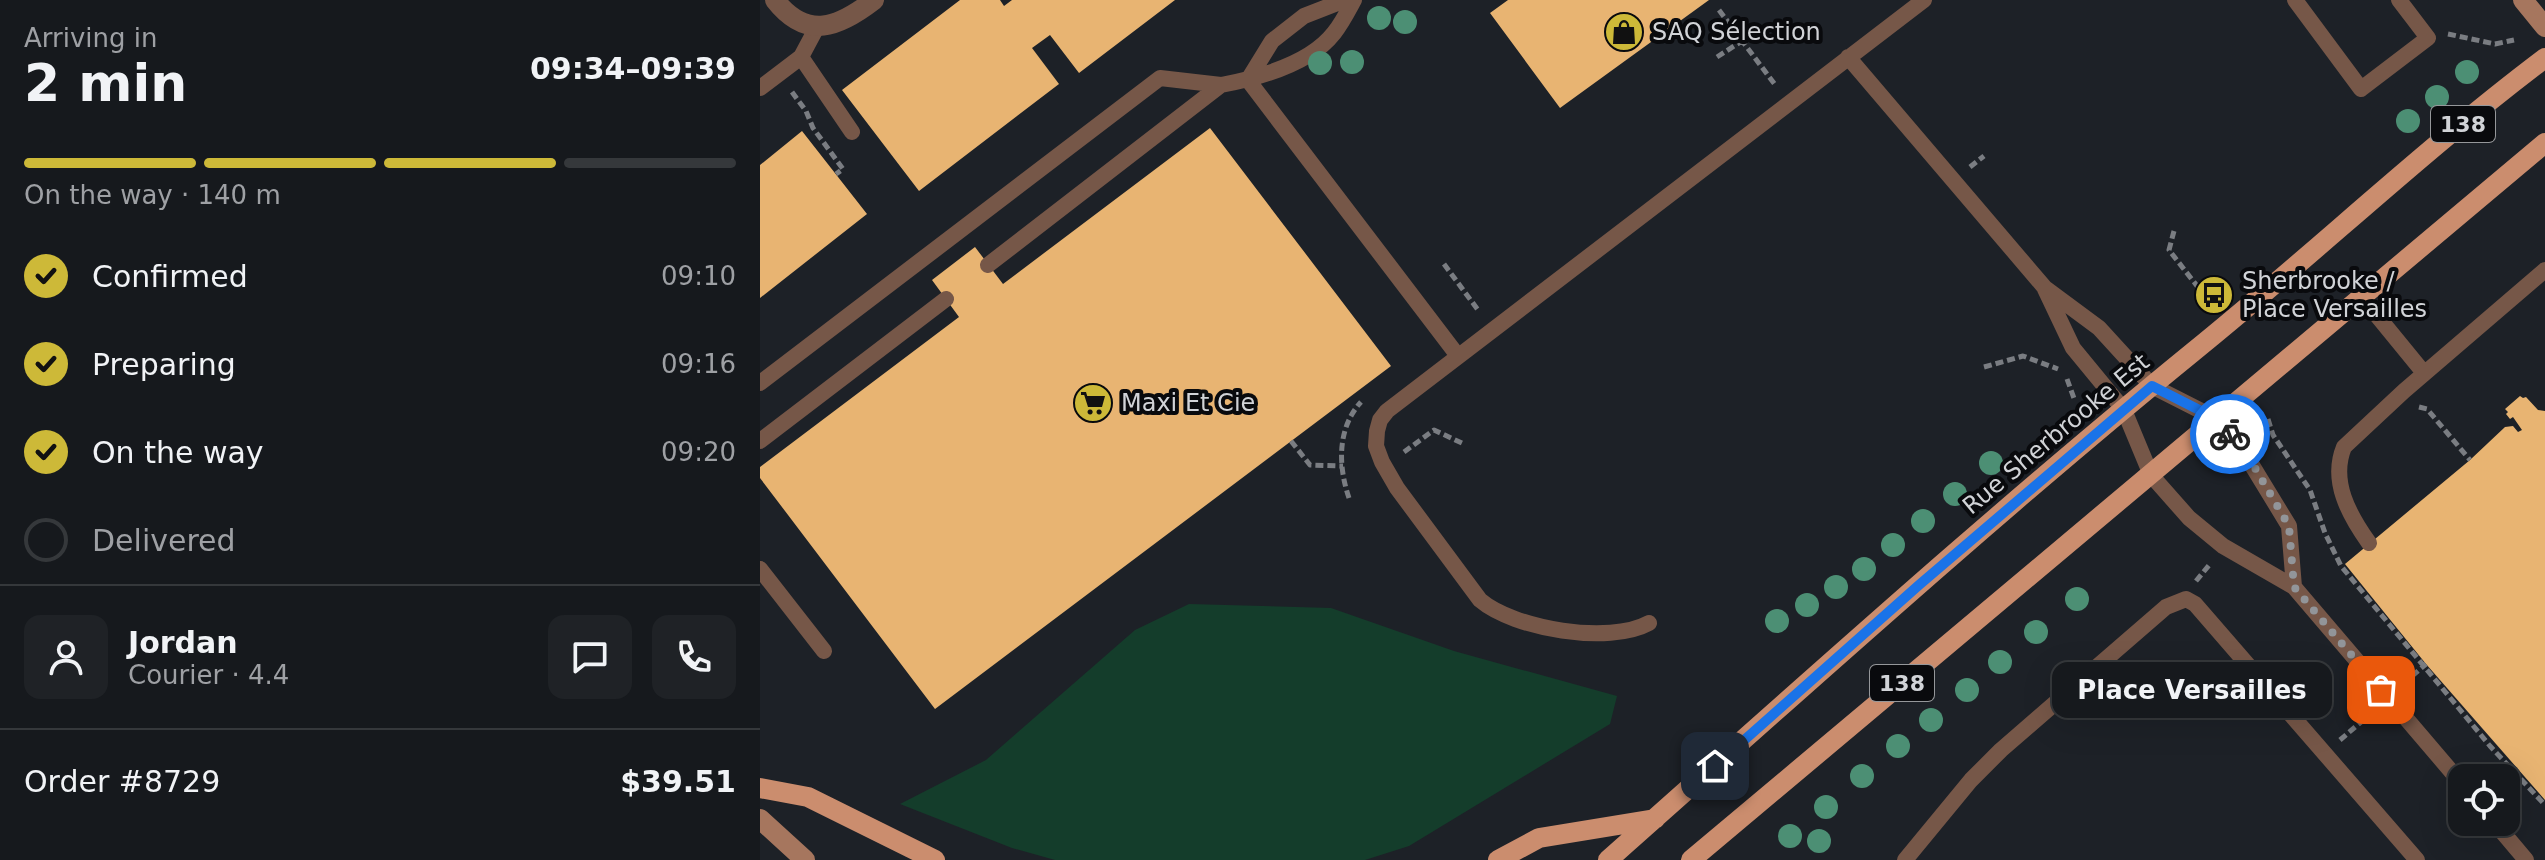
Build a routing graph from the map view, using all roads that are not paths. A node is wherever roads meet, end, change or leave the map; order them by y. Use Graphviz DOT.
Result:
graph roads {
  1 [pos="775,0"];
  2 [pos="874,0"];
  3 [pos="1345,0"];
  4 [pos="1354,0"];
  5 [pos="1924,0"];
  6 [pos="2295,0"];
  7 [pos="2399,0"];
  8 [pos="2523,0"];
  9 [pos="817,27"];
  10 [pos="2545,27"];
  11 [pos="801,57"];
  12 [pos="1848,57"];
  13 [pos="2545,58"];
  14 [pos="1248,80"];
  15 [pos="1221,85"];
  16 [pos="760,88"];
  17 [pos="852,132"];
  18 [pos="2545,143"];
  19 [pos="988,265"];
  20 [pos="2545,270"];
  21 [pos="2045,288"];
  22 [pos="2361,296"];
  23 [pos="946,299"];
  24 [pos="1458,356"];
  25 [pos="2424,373"];
  26 [pos="760,383"];
  27 [pos="2152,386"];
  28 [pos="2124,410"];
  29 [pos="2215,418"];
  30 [pos="760,441"];
  31 [pos="2151,475"];
  32 [pos="2369,543"];
  33 [pos="760,569"];
  34 [pos="2294,587"];
  35 [pos="1649,623"];
  36 [pos="824,651"];
  37 [pos="2448,768"];
  38 [pos="760,788"];
  39 [pos="760,819"];
  40 [pos="1655,819"];
  41 [pos="2506,836"];
  42 [pos="805,860"];
  43 [pos="935,860"];
  44 [pos="1498,860"];
  45 [pos="1608,860"];
  46 [pos="1691,860"];
  47 [pos="1905,860"];
  48 [pos="2417,860"];
  49 [pos="2526,860"];
  1 -- 9 [label="street"];
  2 -- 9 [label="street"];
  3 -- 14 [label="lane"];
  4 -- 14 [label="lane"];
  5 -- 12 [label="lane"];
  6 -- 7 [label="lane"];
  8 -- 10 [label="main road"];
  9 -- 11 [label="lane"];
  11 -- 16 [label="lane"];
  11 -- 17 [label="lane"];
  12 -- 21 [label="lane"];
  12 -- 24 [label="lane"];
  13 -- 27 [label="main road, Rue Sherbrooke Est / 138"];
  14 -- 15 [label="lane"];
  14 -- 24 [label="lane"];
  15 -- 19 [label="lane"];
  15 -- 26 [label="lane"];
  18 -- 22 [label="main road, 138"];
  20 -- 25 [label="lane"];
  21 -- 27 [label="lane"];
  21 -- 28 [label="lane"];
  22 -- 25 [label="lane"];
  22 -- 29 [label="main road, 138"];
  23 -- 30 [label="lane"];
  24 -- 35 [label="lane"];
  25 -- 32 [label="lane"];
  27 -- 28 [label="main road, Rue Sherbrooke Est / 138"];
  27 -- 29 [label="lane"];
  28 -- 31 [label="lane"];
  28 -- 40 [label="main road, Rue Sherbrooke Est / 138"];
  29 -- 31 [label="main road, 138"];
  29 -- 34 [label="lane"];
  31 -- 34 [label="lane"];
  31 -- 46 [label="main road, 138"];
  33 -- 36 [label="lane"];
  34 -- 37 [label="lane"];
  38 -- 43 [label="main road"];
  39 -- 42 [label="main road"];
  40 -- 44 [label="main road"];
  40 -- 45 [label="main road, Rue Sherbrooke Est / 138"];
  41 -- 49 [label="lane"];
  47 -- 48 [label="lane"];
}
